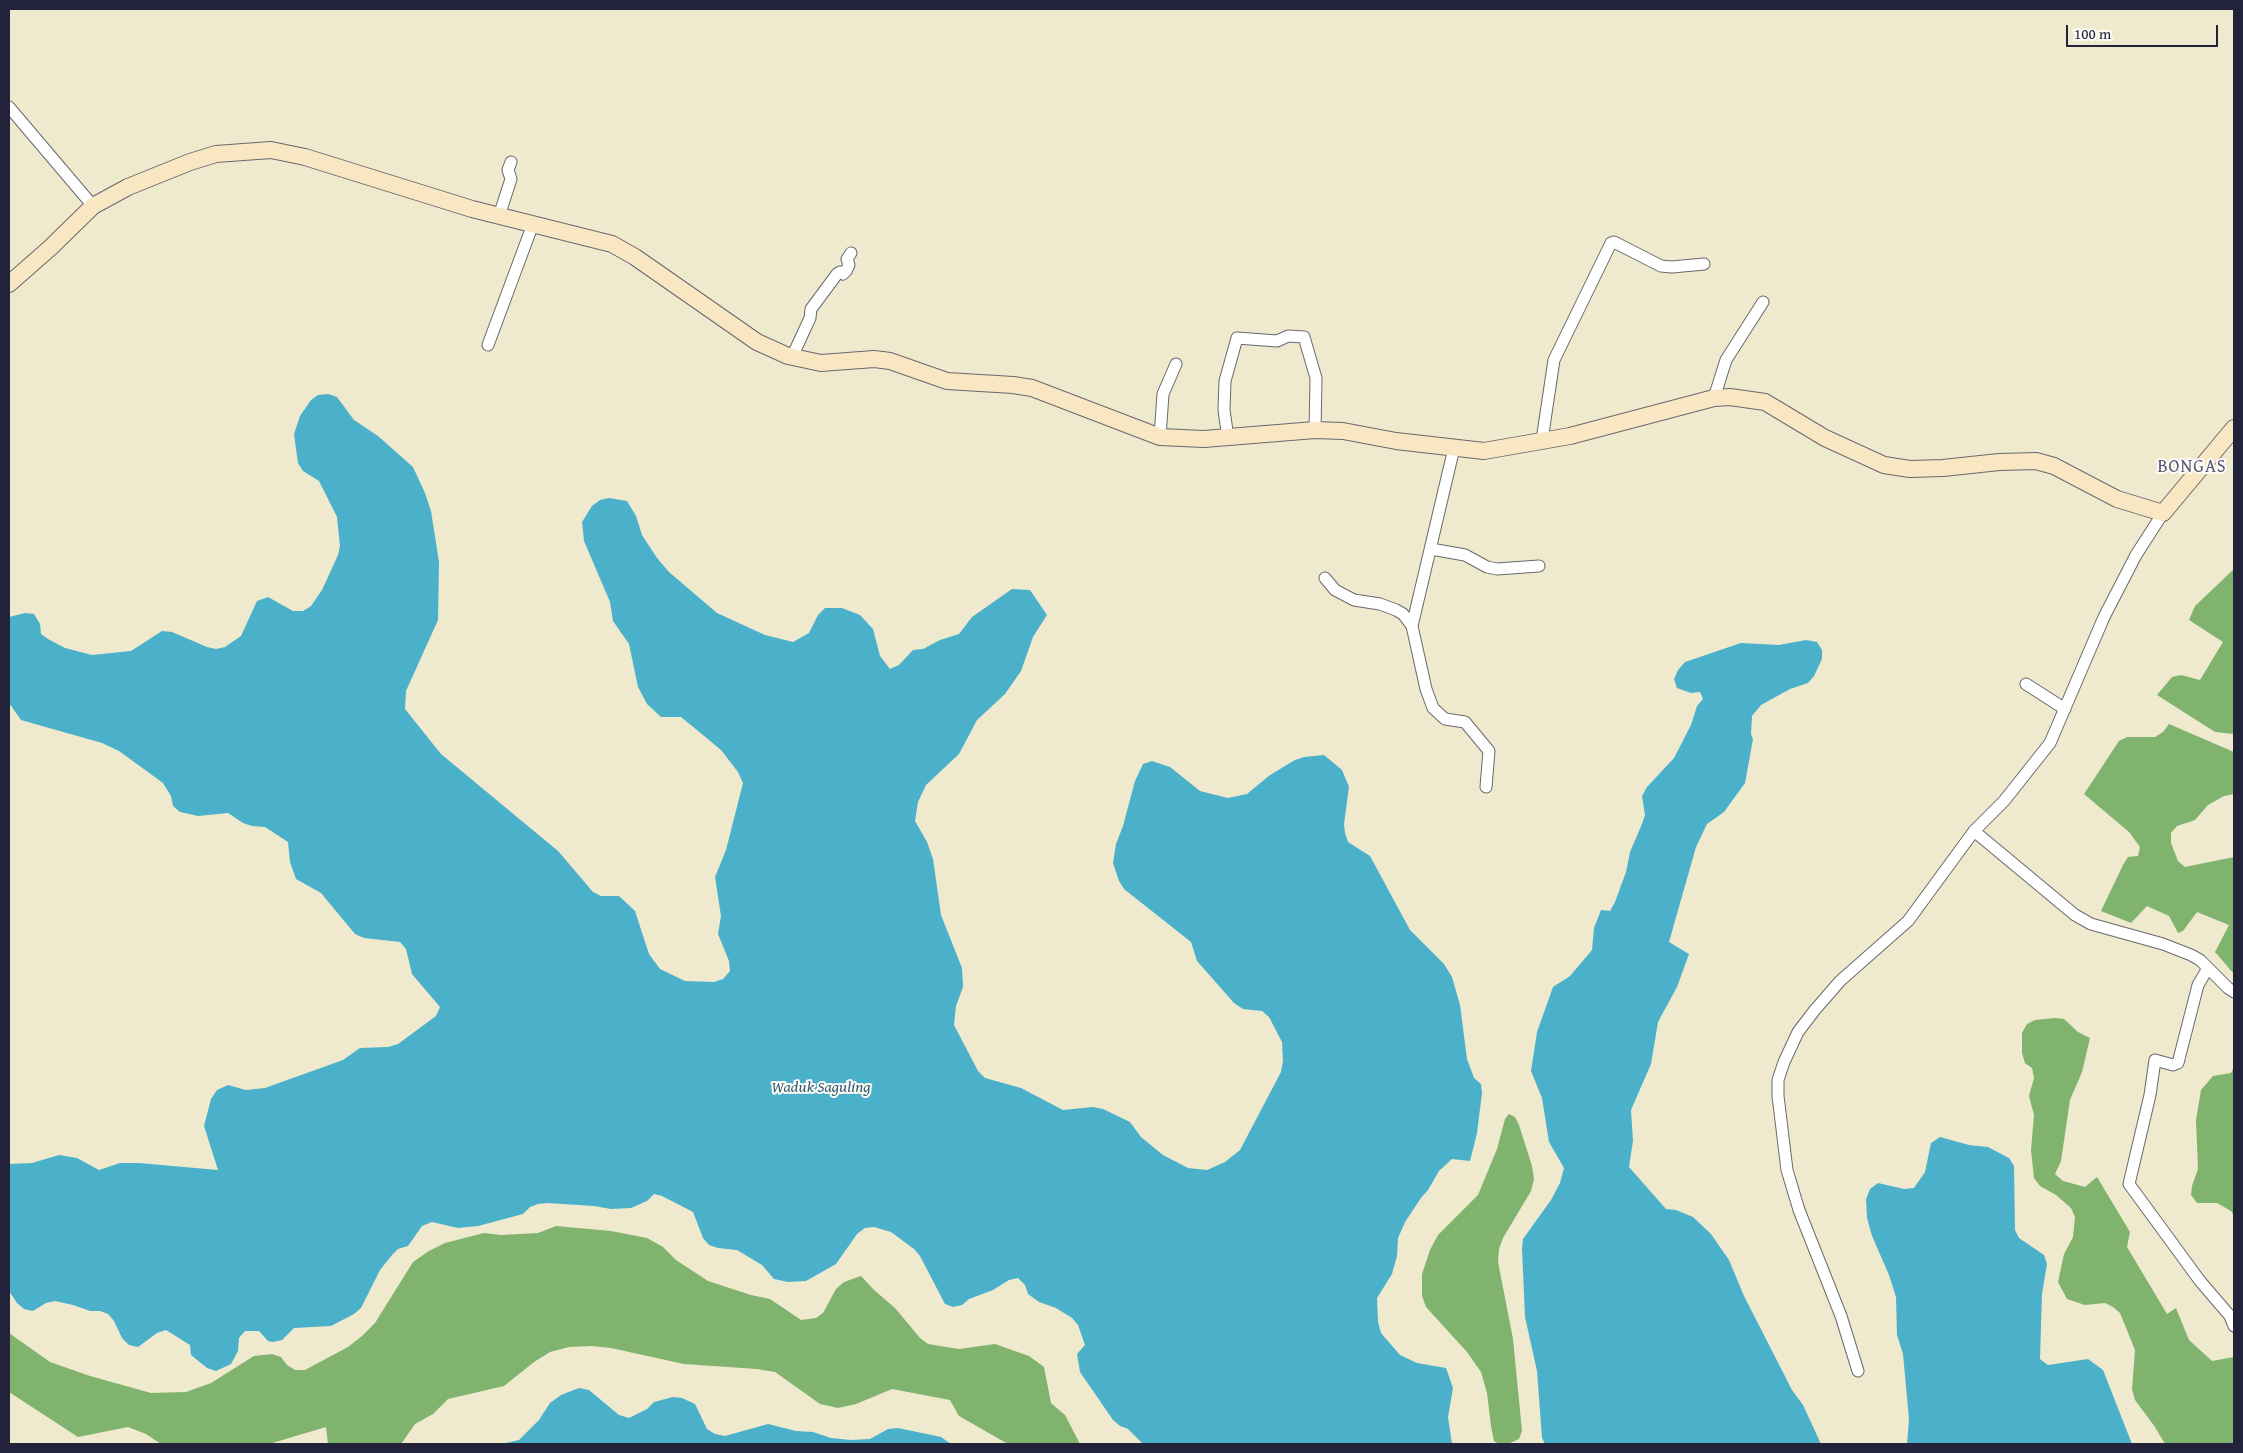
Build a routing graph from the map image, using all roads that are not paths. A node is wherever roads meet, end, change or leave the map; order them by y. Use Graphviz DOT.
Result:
graph roads {
  1 [pos="9,107"];
  2 [pos="511,162"];
  3 [pos="92,206"];
  4 [pos="499,216"];
  5 [pos="533,224"];
  6 [pos="851,253"];
  7 [pos="1704,264"];
  8 [pos="9,284"];
  9 [pos="1763,302"];
  10 [pos="488,345"];
  11 [pos="792,357"];
  12 [pos="1176,364"];
  13 [pos="1714,398"];
  14 [pos="2234,428"];
  15 [pos="1315,430"];
  16 [pos="1160,437"];
  17 [pos="1228,438"];
  18 [pos="1542,440"];
  19 [pos="1454,448"];
  20 [pos="2163,513"];
  21 [pos="1431,549"];
  22 [pos="1539,566"];
  23 [pos="1325,578"];
  24 [pos="1412,626"];
  25 [pos="2026,684"];
  26 [pos="2065,709"];
  27 [pos="1486,787"];
  28 [pos="1974,831"];
  29 [pos="2208,968"];
  30 [pos="2234,992"];
  31 [pos="2234,1326"];
  32 [pos="1858,1371"];
  1 -- 3 [label="street"];
  2 -- 4 [label="street"];
  3 -- 4 [label="main road"];
  3 -- 8 [label="main road"];
  4 -- 5 [label="main road"];
  5 -- 10 [label="street"];
  5 -- 11 [label="main road"];
  6 -- 11 [label="street"];
  7 -- 18 [label="street"];
  9 -- 13 [label="street"];
  11 -- 16 [label="main road"];
  12 -- 16 [label="street"];
  13 -- 18 [label="main road"];
  13 -- 20 [label="main road"];
  14 -- 20 [label="main road"];
  15 -- 17 [label="main road"];
  15 -- 17 [label="street"];
  15 -- 19 [label="main road"];
  16 -- 17 [label="main road"];
  18 -- 19 [label="main road"];
  19 -- 21 [label="street"];
  20 -- 26 [label="street"];
  21 -- 22 [label="street"];
  21 -- 24 [label="street"];
  23 -- 24 [label="street"];
  24 -- 27 [label="street"];
  25 -- 26 [label="street"];
  26 -- 28 [label="street"];
  28 -- 29 [label="street"];
  28 -- 32 [label="street"];
  29 -- 30 [label="street"];
  29 -- 31 [label="street"];
}
